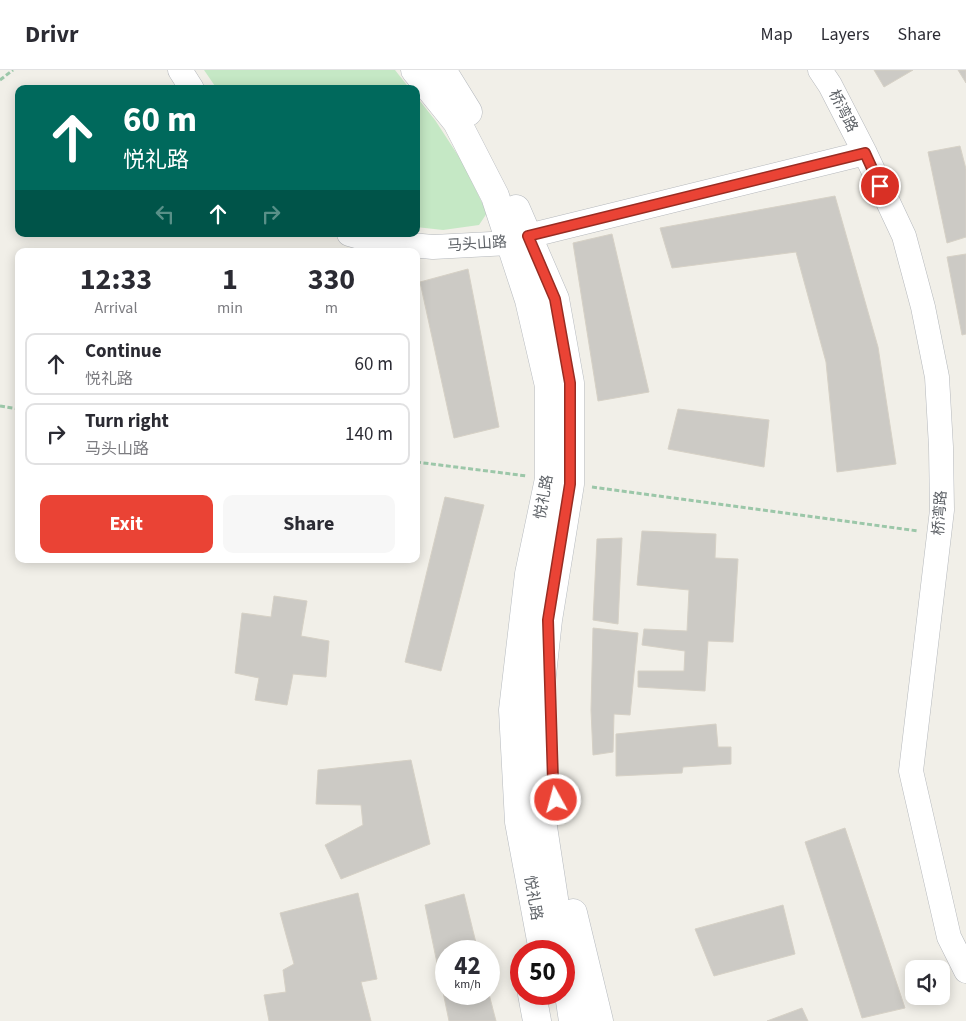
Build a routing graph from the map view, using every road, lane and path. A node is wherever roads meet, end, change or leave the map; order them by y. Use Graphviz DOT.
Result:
graph roads {
  1 [pos="13,70"];
  2 [pos="180,70"];
  3 [pos="415,70"];
  4 [pos="442,70"];
  5 [pos="820,70"];
  6 [pos="0,80"];
  7 [pos="189,85"];
  8 [pos="865,153"];
  9 [pos="360,237"];
  10 [pos="519,240"];
  11 [pos="0,406"];
  12 [pos="15,408"];
  13 [pos="420,463"];
  14 [pos="560,482"];
  15 [pos="939,534"];
  16 [pos="548,620"];
  17 [pos="516,691"];
  18 [pos="523,940"];
  19 [pos="541,940"];
  20 [pos="560,940"];
  21 [pos="966,970"];
  22 [pos="534,1005"];
  23 [pos="555,1005"];
  24 [pos="571,1005"];
  25 [pos="537,1021"];
  26 [pos="559,1021"];
  27 [pos="573,1021"];
  28 [pos="599,1021"];
  1 -- 6 [label="path"];
  2 -- 7 [label="street"];
  3 -- 10 [label="main road, 悦礼路"];
  4 -- 10 [label="main road, 悦礼路"];
  5 -- 8 [label="street, 桥湾路"];
  8 -- 10 [label="street, 马头山路"];
  8 -- 15 [label="street, 桥湾路"];
  9 -- 10 [label="street, 马头山路"];
  10 -- 14 [label="main road, 悦礼路"];
  11 -- 12 [label="path"];
  13 -- 14 [label="path"];
  14 -- 15 [label="path"];
  14 -- 16 [label="main road, 悦礼路"];
  14 -- 17 [label="main road, 悦礼路"];
  15 -- 21 [label="street, 桥湾路"];
  16 -- 20 [label="main road, 悦礼路"];
  16 -- 28 [label="main road"];
  17 -- 18 [label="main road"];
  17 -- 19 [label="main road, 悦礼路"];
  22 -- 25 [label="main road"];
  23 -- 26 [label="main road"];
  24 -- 27 [label="main road"];
}
